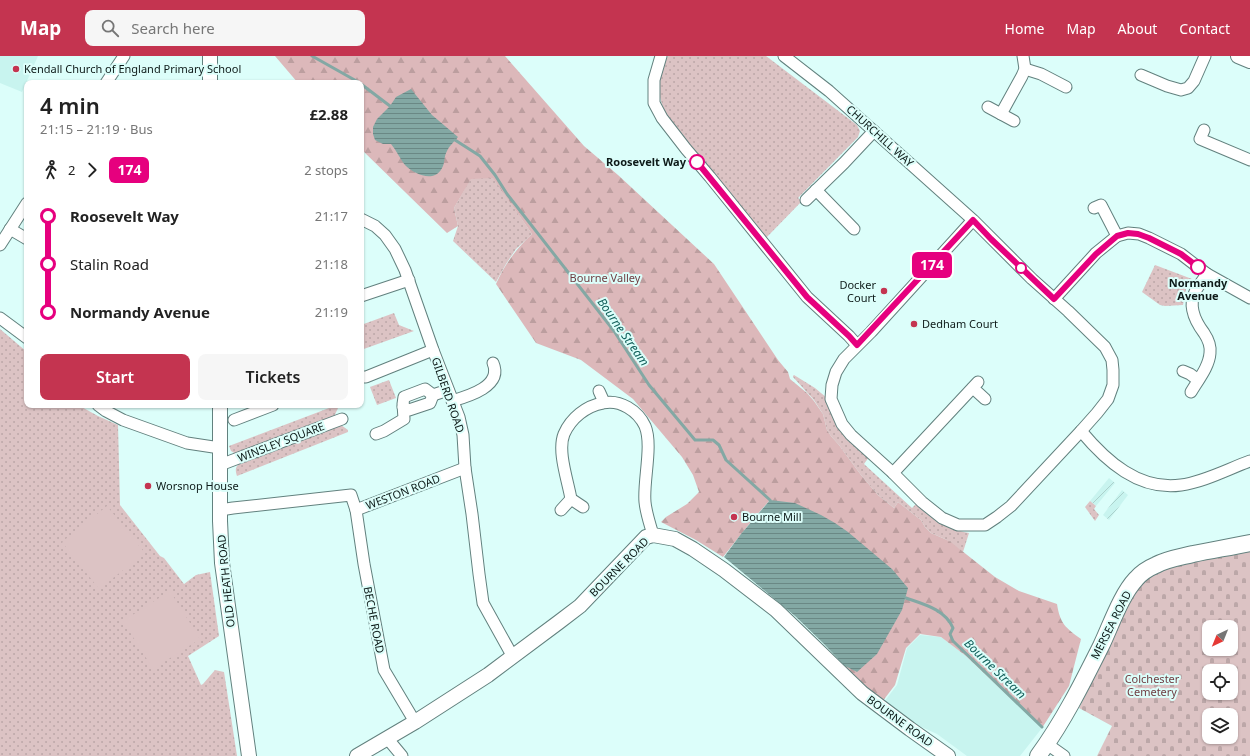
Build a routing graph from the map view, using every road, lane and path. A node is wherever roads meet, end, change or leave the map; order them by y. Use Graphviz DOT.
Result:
graph roads {
  1 [pos="124,56"];
  2 [pos="210,56"];
  3 [pos="661,56"];
  4 [pos="784,56"];
  5 [pos="1023,56"];
  6 [pos="1205,56"];
  7 [pos="1238,56"];
  8 [pos="1250,61"];
  9 [pos="1025,69"];
  10 [pos="1141,75"];
  11 [pos="108,80"];
  12 [pos="210,80"];
  13 [pos="1066,87"];
  14 [pos="988,107"];
  15 [pos="1001,114"];
  16 [pos="1014,121"];
  17 [pos="1204,130"];
  18 [pos="874,131"];
  19 [pos="1250,160"];
  20 [pos="816,190"];
  21 [pos="806,200"];
  22 [pos="1101,204"];
  23 [pos="24,208"];
  24 [pos="364,220"];
  25 [pos="973,220"];
  26 [pos="10,229"];
  27 [pos="854,229"];
  28 [pos="1117,236"];
  29 [pos="24,237"];
  30 [pos="0,245"];
  31 [pos="1207,274"];
  32 [pos="409,280"];
  33 [pos="364,295"];
  34 [pos="1250,298"];
  35 [pos="1054,299"];
  36 [pos="0,318"];
  37 [pos="24,336"];
  38 [pos="857,345"];
  39 [pos="433,350"];
  40 [pos="493,363"];
  41 [pos="1183,371"];
  42 [pos="364,376"];
  43 [pos="1198,380"];
  44 [pos="448,390"];
  45 [pos="599,391"];
  46 [pos="1191,392"];
  47 [pos="985,399"];
  48 [pos="452,401"];
  49 [pos="604,402"];
  50 [pos="102,408"];
  51 [pos="220,408"];
  52 [pos="265,408"];
  53 [pos="342,419"];
  54 [pos="234,420"];
  55 [pos="1081,431"];
  56 [pos="376,434"];
  57 [pos="220,448"];
  58 [pos="1250,461"];
  59 [pos="220,465"];
  60 [pos="465,468"];
  61 [pos="893,473"];
  62 [pos="571,499"];
  63 [pos="583,507"];
  64 [pos="220,510"];
  65 [pos="356,510"];
  66 [pos="561,510"];
  67 [pos="653,535"];
  68 [pos="1250,544"];
  69 [pos="513,657"];
  70 [pos="415,722"];
  71 [pos="387,738"];
  72 [pos="1042,750"];
  73 [pos="249,756"];
  74 [pos="357,756"];
  75 [pos="402,756"];
  76 [pos="948,756"];
  77 [pos="1064,756"];
  1 -- 11 [label="street"];
  2 -- 12 [label="street"];
  3 -- 38 [label="street"];
  4 -- 18 [label="street, CHURCHILL WAY"];
  5 -- 9 [label="street"];
  6 -- 10 [label="street"];
  7 -- 8 [label="street"];
  9 -- 13 [label="street"];
  9 -- 15 [label="street"];
  14 -- 15 [label="street"];
  15 -- 16 [label="street"];
  17 -- 19 [label="street"];
  18 -- 20 [label="street"];
  18 -- 25 [label="street, CHURCHILL WAY"];
  20 -- 21 [label="street"];
  20 -- 27 [label="street"];
  22 -- 28 [label="street"];
  23 -- 26 [label="street"];
  24 -- 32 [label="street, GILBERD ROAD"];
  25 -- 35 [label="street, CHURCHILL WAY"];
  25 -- 38 [label="street, CHURCHILL WAY"];
  26 -- 29 [label="street"];
  26 -- 30 [label="street"];
  28 -- 31 [label="street"];
  28 -- 35 [label="street"];
  31 -- 34 [label="street"];
  31 -- 43 [label="street"];
  32 -- 33 [label="street"];
  32 -- 39 [label="street, GILBERD ROAD"];
  35 -- 55 [label="street, CHURCHILL WAY"];
  36 -- 37 [label="street"];
  38 -- 61 [label="street, CHURCHILL WAY"];
  39 -- 42 [label="street"];
  39 -- 44 [label="street, GILBERD ROAD"];
  40 -- 48 [label="street"];
  41 -- 43 [label="street"];
  43 -- 46 [label="street"];
  44 -- 48 [label="street, GILBERD ROAD"];
  44 -- 56 [label="street"];
  45 -- 49 [label="street"];
  47 -- 61 [label="street"];
  48 -- 60 [label="street, GILBERD ROAD"];
  49 -- 62 [label="street"];
  49 -- 67 [label="street"];
  50 -- 57 [label="street"];
  51 -- 57 [label="street, OLD HEATH ROAD"];
  52 -- 54 [label="street"];
  53 -- 59 [label="street, WINSLEY SQUARE"];
  55 -- 58 [label="street"];
  55 -- 61 [label="street, CHURCHILL WAY"];
  57 -- 59 [label="street, OLD HEATH ROAD"];
  59 -- 64 [label="street, OLD HEATH ROAD"];
  60 -- 65 [label="street, WESTON ROAD"];
  60 -- 69 [label="street, GILBERD ROAD"];
  62 -- 63 [label="street"];
  62 -- 66 [label="street"];
  64 -- 65 [label="street, WESTON ROAD"];
  64 -- 73 [label="street, OLD HEATH ROAD"];
  65 -- 70 [label="street, BECHE ROAD"];
  67 -- 69 [label="street, BOURNE ROAD"];
  67 -- 76 [label="street, BOURNE ROAD"];
  68 -- 72 [label="main road, MERSEA ROAD"];
  69 -- 70 [label="street, BOURNE ROAD"];
  70 -- 71 [label="street, BOURNE ROAD"];
  71 -- 74 [label="street, BOURNE ROAD"];
  71 -- 75 [label="street"];
  72 -- 77 [label="street"];
}
